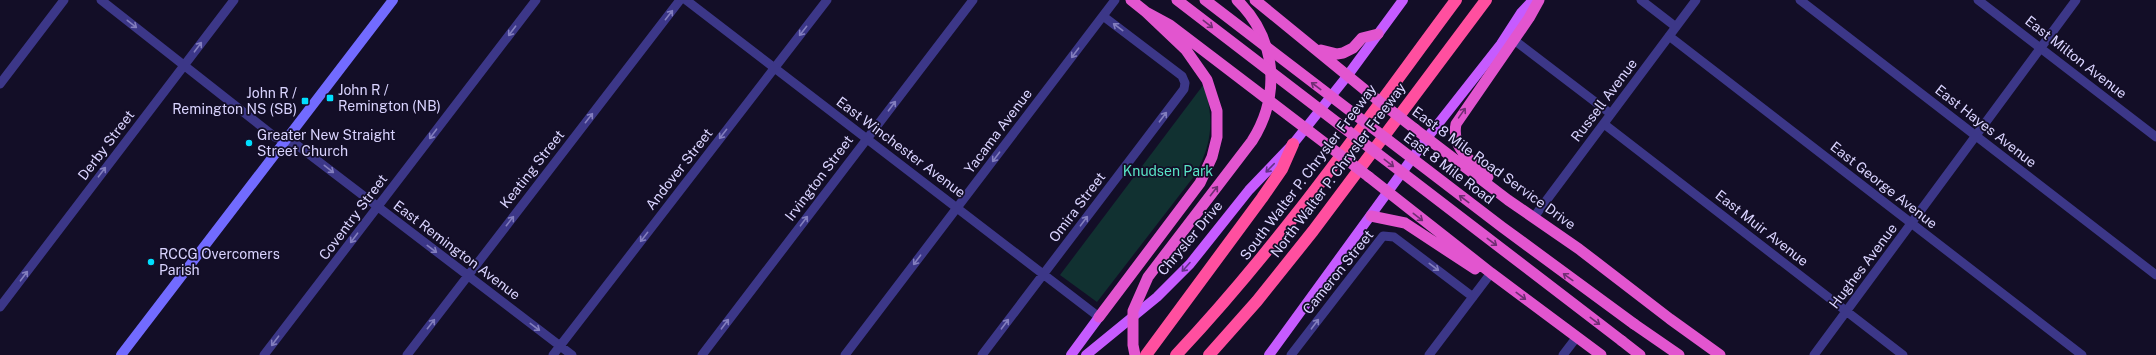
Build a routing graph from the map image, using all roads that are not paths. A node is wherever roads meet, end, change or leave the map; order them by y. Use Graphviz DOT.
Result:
graph roads {
  1 [pos="64,0"];
  2 [pos="101,0"];
  3 [pos="234,0"];
  4 [pos="393,0"];
  5 [pos="536,0"];
  6 [pos="680,0"];
  7 [pos="686,0"];
  8 [pos="827,0"];
  9 [pos="973,0"];
  10 [pos="1115,0"];
  11 [pos="1177,0"];
  12 [pos="1205,0"];
  13 [pos="1237,0"];
  14 [pos="1255,0"];
  15 [pos="1403,0"];
  16 [pos="1456,0"];
  17 [pos="1486,0"];
  18 [pos="1533,0"];
  19 [pos="1539,0"];
  20 [pos="1641,0"];
  21 [pos="1696,0"];
  22 [pos="1800,0"];
  23 [pos="1978,0"];
  24 [pos="2076,0"];
  25 [pos="1139,6"];
  26 [pos="1103,16"];
  27 [pos="1676,27"];
  28 [pos="1378,34"];
  29 [pos="1669,36"];
  30 [pos="1513,40"];
  31 [pos="1501,44"];
  32 [pos="1315,48"];
  33 [pos="2041,48"];
  34 [pos="184,65"];
  35 [pos="774,68"];
  36 [pos="1348,75"];
  37 [pos="0,84"];
  38 [pos="1269,100"];
  39 [pos="1611,114"];
  40 [pos="1604,124"];
  41 [pos="1305,128"];
  42 [pos="1976,136"];
  43 [pos="2156,137"];
  44 [pos="1427,138"];
  45 [pos="867,139"];
  46 [pos="285,141"];
  47 [pos="1293,144"];
  48 [pos="1388,193"];
  49 [pos="1508,200"];
  50 [pos="378,207"];
  51 [pos="957,208"];
  52 [pos="1371,216"];
  53 [pos="1534,218"];
  54 [pos="1911,224"];
  55 [pos="1491,273"];
  56 [pos="1043,274"];
  57 [pos="2156,275"];
  58 [pos="468,276"];
  59 [pos="1473,297"];
  60 [pos="0,307"];
  61 [pos="1847,311"];
  62 [pos="1099,317"];
  63 [pos="1133,317"];
  64 [pos="1576,338"];
  65 [pos="560,346"];
  66 [pos="1134,350"];
  67 [pos="121,355"];
  68 [pos="264,355"];
  69 [pos="407,355"];
  70 [pos="553,355"];
  71 [pos="572,355"];
  72 [pos="702,355"];
  73 [pos="845,355"];
  74 [pos="982,355"];
  75 [pos="1070,355"];
  76 [pos="1086,355"];
  77 [pos="1146,355"];
  78 [pos="1176,355"];
  79 [pos="1209,355"];
  80 [pos="1269,355"];
  81 [pos="1292,355"];
  82 [pos="1429,355"];
  83 [pos="1563,355"];
  84 [pos="1600,355"];
  85 [pos="1640,355"];
  86 [pos="1679,355"];
  87 [pos="1720,355"];
  88 [pos="1814,355"];
  89 [pos="1903,355"];
  90 [pos="2082,355"];
  1 -- 37 [label="street"];
  2 -- 34 [label="street, East Remington Avenue, one-way"];
  34 -- 3 [label="street, Derby Street, one-way"];
  4 -- 46 [label="main road"];
  5 -- 50 [label="street, Coventry Street, one-way"];
  58 -- 6 [label="street, Keating Street, one-way"];
  7 -- 35 [label="street, East Winchester Avenue"];
  8 -- 35 [label="street, Andover Street, one-way"];
  45 -- 9 [label="street, Irvington Street, one-way"];
  10 -- 26 [label="street, Yacama Avenue"];
  11 -- 85 [label="highway, one-way, bridge"];
  86 -- 12 [label="highway, East 8 Mile Road, one-way, bridge"];
  13 -- 38 [label="highway"];
  14 -- 32 [label="highway, East 8 Mile Road Service Drive"];
  15 -- 28 [label="main road, Chrysler Drive"];
  16 -- 78 [label="highway, South Walter P. Chrysler Freeway"];
  17 -- 79 [label="highway, North Walter P. Chrysler Freeway"];
  18 -- 31 [label="main road"];
  19 -- 30 [label="highway"];
  20 -- 27 [label="street"];
  21 -- 27 [label="street, Russell Avenue"];
  22 -- 42 [label="street, East Hayes Avenue"];
  23 -- 33 [label="street, East Milton Avenue"];
  24 -- 33 [label="street, Hughes Avenue"];
  25 -- 38 [label="highway"];
  25 -- 62 [label="highway"];
  26 -- 51 [label="street, Yacama Avenue, one-way"];
  56 -- 26 [label="street, Omira Street, one-way"];
  27 -- 29 [label="street, Russell Avenue"];
  28 -- 32 [label="highway"];
  28 -- 36 [label="main road, Chrysler Drive"];
  29 -- 39 [label="street, Russell Avenue"];
  29 -- 54 [label="street, East George Avenue"];
  30 -- 31 [label="street"];
  30 -- 39 [label="street"];
  49 -- 30 [label="highway, one-way"];
  31 -- 44 [label="main road"];
  32 -- 36 [label="highway, East 8 Mile Road Service Drive"];
  33 -- 42 [label="street, Hughes Avenue"];
  33 -- 43 [label="street, East Milton Avenue"];
  34 -- 46 [label="street, East Remington Avenue"];
  60 -- 34 [label="street, Derby Street, one-way"];
  35 -- 45 [label="street, East Winchester Avenue"];
  35 -- 65 [label="street, Andover Street, one-way"];
  36 -- 41 [label="main road, Chrysler Drive"];
  36 -- 44 [label="highway, East 8 Mile Road Service Drive, bridge"];
  38 -- 41 [label="highway"];
  63 -- 38 [label="highway, one-way"];
  39 -- 40 [label="street, Russell Avenue"];
  40 -- 53 [label="street, Russell Avenue"];
  40 -- 61 [label="street, East Muir Avenue"];
  41 -- 47 [label="main road, Chrysler Drive"];
  41 -- 48 [label="highway, bridge"];
  42 -- 54 [label="street, Hughes Avenue"];
  42 -- 57 [label="street, East Hayes Avenue"];
  44 -- 48 [label="main road"];
  44 -- 49 [label="highway, East 8 Mile Road Service Drive"];
  45 -- 51 [label="street, East Winchester Avenue"];
  72 -- 45 [label="street, Irvington Street, one-way"];
  46 -- 50 [label="street, East Remington Avenue, one-way"];
  46 -- 67 [label="main road"];
  47 -- 63 [label="main road, Chrysler Drive, one-way"];
  47 -- 77 [label="highway"];
  48 -- 52 [label="main road"];
  48 -- 55 [label="highway, one-way"];
  49 -- 53 [label="highway, East 8 Mile Road Service Drive"];
  50 -- 58 [label="street, East Remington Avenue, one-way"];
  50 -- 68 [label="street, Coventry Street, one-way"];
  51 -- 56 [label="street, East Winchester Avenue"];
  51 -- 73 [label="street, Yacama Avenue, one-way"];
  52 -- 55 [label="highway"];
  52 -- 80 [label="main road"];
  53 -- 87 [label="highway, East 8 Mile Road Service Drive"];
  54 -- 61 [label="street, Hughes Avenue"];
  54 -- 90 [label="street, East George Avenue"];
  55 -- 59 [label="street"];
  55 -- 64 [label="highway, one-way"];
  56 -- 62 [label="street, East Winchester Avenue"];
  74 -- 56 [label="street, Omira Street, one-way"];
  58 -- 65 [label="street, East Remington Avenue, one-way"];
  69 -- 58 [label="street, Keating Street, one-way"];
  81 -- 59 [label="street, Cameron Street, one-way"];
  59 -- 82 [label="street"];
  61 -- 88 [label="street, Hughes Avenue"];
  61 -- 89 [label="street, East Muir Avenue"];
  62 -- 75 [label="main road"];
  63 -- 66 [label="highway"];
  63 -- 76 [label="main road, Chrysler Drive"];
  64 -- 83 [label="street"];
  64 -- 84 [label="highway"];
  65 -- 70 [label="street, Andover Street"];
  65 -- 71 [label="street, East Remington Avenue"];
}
